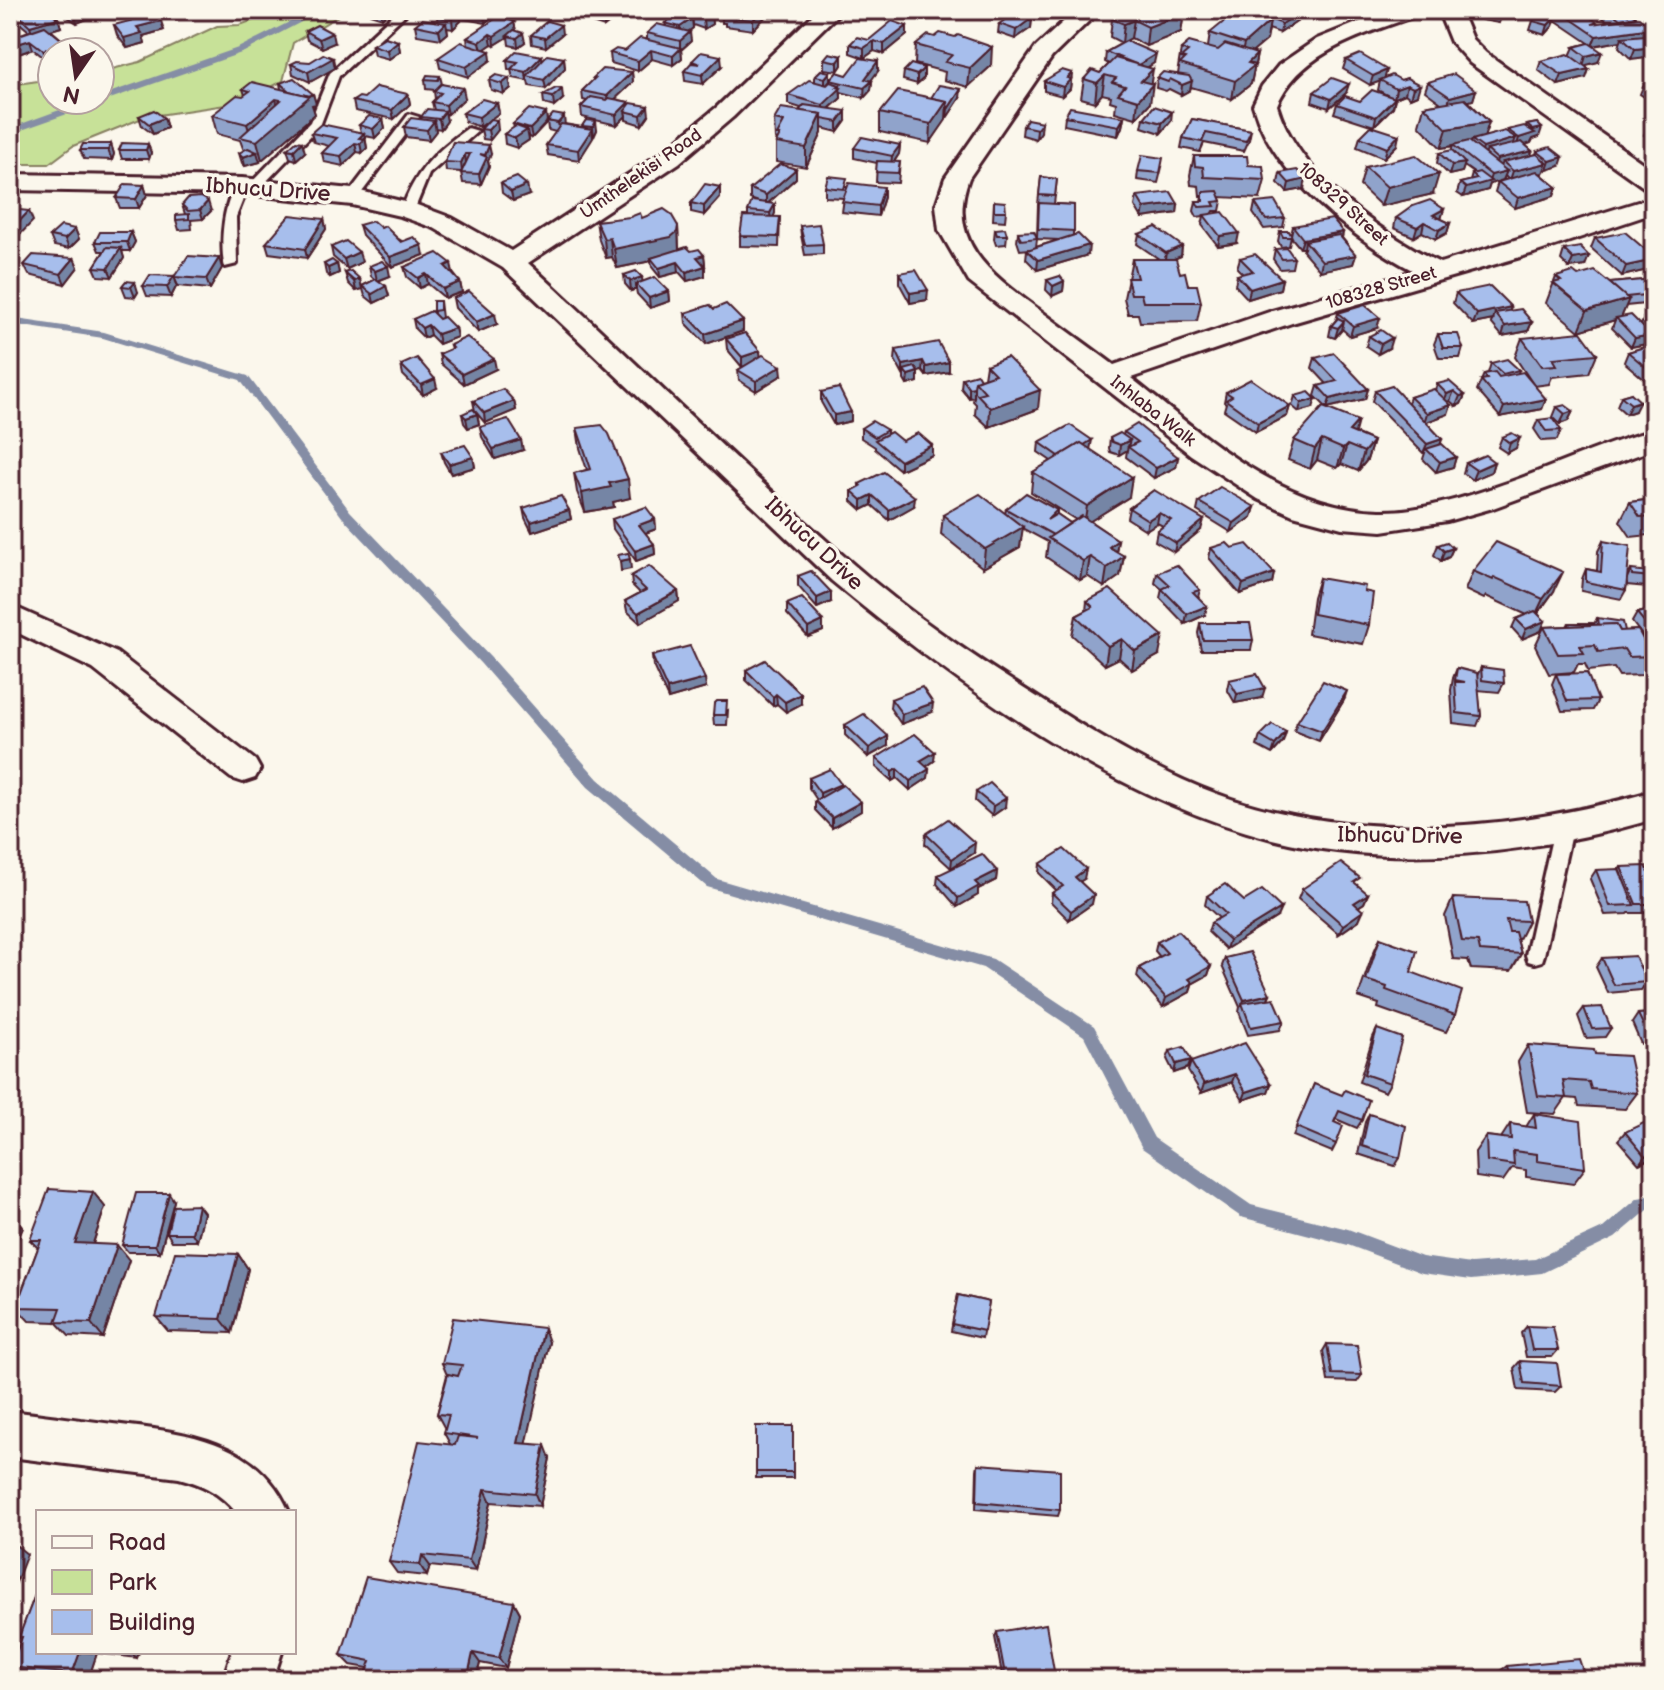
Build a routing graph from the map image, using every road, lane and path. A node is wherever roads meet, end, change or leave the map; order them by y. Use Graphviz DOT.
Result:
graph roads {
  1 [pos="404,10"];
  2 [pos="831,10"];
  3 [pos="1089,10"];
  4 [pos="1410,10"];
  5 [pos="1449,10"];
  6 [pos="413,117"];
  7 [pos="472,131"];
  8 [pos="10,182"];
  9 [pos="1654,183"];
  10 [pos="248,186"];
  11 [pos="352,197"];
  12 [pos="1654,205"];
  13 [pos="408,210"];
  14 [pos="512,262"];
  15 [pos="230,264"];
  16 [pos="1437,272"];
  17 [pos="1110,376"];
  18 [pos="1654,439"];
  19 [pos="10,616"];
  20 [pos="243,769"];
  21 [pos="1654,805"];
  22 [pos="1563,829"];
  23 [pos="1535,955"];
  24 [pos="10,1434"];
  25 [pos="264,1510"];
  26 [pos="256,1654"];
  27 [pos="248,1680"];
  1 -- 10 [label="lane"];
  2 -- 14 [label="street, Umthelekisi Road"];
  3 -- 17 [label="street, Inhlaba Walk"];
  4 -- 16 [label="street, 108329 Street"];
  5 -- 9 [label="street"];
  6 -- 11 [label="lane"];
  7 -- 13 [label="lane"];
  8 -- 10 [label="street, Ibhucu Drive"];
  10 -- 11 [label="street, Ibhucu Drive"];
  10 -- 15 [label="lane"];
  11 -- 13 [label="street, Ibhucu Drive"];
  12 -- 16 [label="street, 108328 Street"];
  13 -- 14 [label="street, Ibhucu Drive"];
  14 -- 22 [label="street, Ibhucu Drive"];
  16 -- 17 [label="street, 108328 Street"];
  17 -- 18 [label="street, Inhlaba Walk"];
  19 -- 20 [label="street"];
  21 -- 22 [label="street, Ibhucu Drive"];
  22 -- 23 [label="lane"];
  24 -- 25 [label="street"];
  26 -- 27 [label="street"];
}
